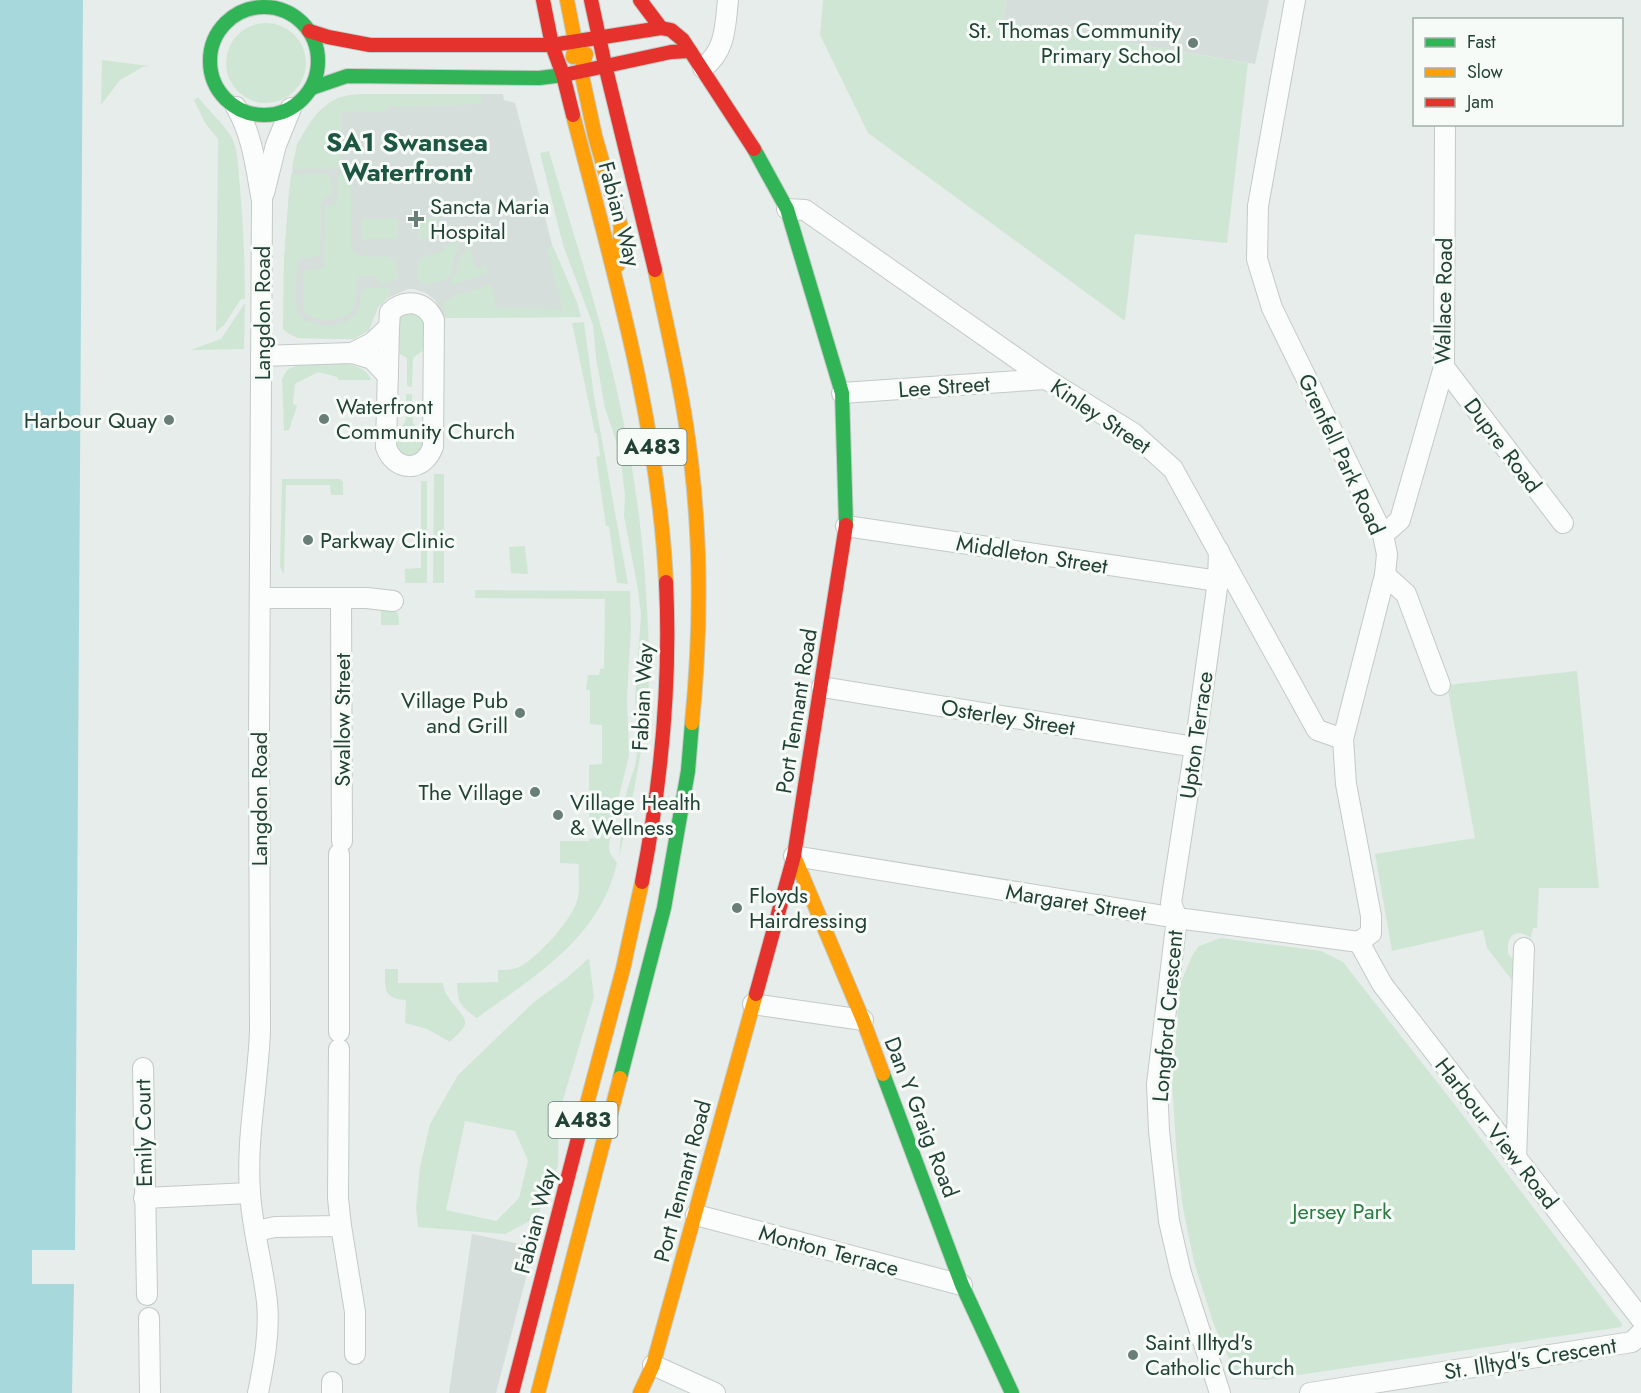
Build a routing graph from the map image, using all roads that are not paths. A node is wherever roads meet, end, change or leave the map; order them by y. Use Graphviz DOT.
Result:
graph roads {
  1 [pos="243,0"];
  2 [pos="543,0"];
  3 [pos="567,0"];
  4 [pos="591,0"];
  5 [pos="640,0"];
  6 [pos="728,0"];
  7 [pos="1295,0"];
  8 [pos="282,5"];
  9 [pos="237,14"];
  10 [pos="661,28"];
  11 [pos="309,32"];
  12 [pos="599,37"];
  13 [pos="576,41"];
  14 [pos="552,45"];
  15 [pos="690,51"];
  16 [pos="605,65"];
  17 [pos="703,69"];
  18 [pos="581,71"];
  19 [pos="562,75"];
  20 [pos="312,88"];
  21 [pos="236,107"];
  22 [pos="291,108"];
  23 [pos="1445,126"];
  24 [pos="262,201"];
  25 [pos="787,209"];
  26 [pos="617,284"];
  27 [pos="388,327"];
  28 [pos="352,353"];
  29 [pos="261,356"];
  30 [pos="1444,367"];
  31 [pos="388,376"];
  32 [pos="1046,379"];
  33 [pos="842,393"];
  34 [pos="1563,523"];
  35 [pos="846,526"];
  36 [pos="1383,535"];
  37 [pos="1219,551"];
  38 [pos="1385,575"];
  39 [pos="1218,581"];
  40 [pos="261,598"];
  41 [pos="341,598"];
  42 [pos="393,601"];
  43 [pos="1440,685"];
  44 [pos="822,687"];
  45 [pos="1342,739"];
  46 [pos="1195,747"];
  47 [pos="794,856"];
  48 [pos="1177,918"];
  49 [pos="1359,942"];
  50 [pos="1524,948"];
  51 [pos="753,1004"];
  52 [pos="863,1020"];
  53 [pos="142,1068"];
  54 [pos="1516,1158"];
  55 [pos="250,1193"];
  56 [pos="144,1198"];
  57 [pos="696,1215"];
  58 [pos="340,1226"];
  59 [pos="256,1230"];
  60 [pos="962,1284"];
  61 [pos="147,1295"];
  62 [pos="149,1318"];
  63 [pos="1641,1319"];
  64 [pos="1641,1334"];
  65 [pos="355,1354"];
  66 [pos="652,1365"];
  67 [pos="150,1393"];
  68 [pos="258,1393"];
  69 [pos="512,1393"];
  70 [pos="538,1393"];
  71 [pos="640,1393"];
  72 [pos="715,1393"];
  73 [pos="1012,1393"];
  74 [pos="1220,1393"];
  75 [pos="1310,1393"];
  1 -- 9 [label="main road"];
  2 -- 14 [label="main road, Fabian Way / A483"];
  3 -- 13 [label="main road"];
  4 -- 12 [label="main road, Fabian Way / A483"];
  5 -- 10 [label="main road, Port Tennant Road"];
  6 -- 17 [label="street"];
  7 -- 36 [label="street, Grenfell Park Road"];
  8 -- 9 [label="main road"];
  8 -- 11 [label="main road"];
  9 -- 21 [label="main road"];
  10 -- 12 [label="main road"];
  10 -- 15 [label="main road, Port Tennant Road"];
  11 -- 14 [label="main road"];
  11 -- 20 [label="main road"];
  12 -- 13 [label="main road"];
  12 -- 16 [label="main road, Fabian Way / A483"];
  12 -- 18 [label="main road"];
  13 -- 14 [label="main road"];
  13 -- 19 [label="main road"];
  14 -- 19 [label="main road, Fabian Way / A483"];
  15 -- 16 [label="main road"];
  15 -- 17 [label="main road, Port Tennant Road"];
  16 -- 18 [label="main road"];
  16 -- 70 [label="main road, Fabian Way / A483"];
  17 -- 25 [label="main road, Port Tennant Road"];
  18 -- 19 [label="main road"];
  18 -- 26 [label="main road"];
  19 -- 20 [label="main road"];
  19 -- 26 [label="main road, Fabian Way / A483"];
  20 -- 22 [label="main road"];
  21 -- 22 [label="main road"];
  21 -- 24 [label="street, Langdon Road"];
  22 -- 24 [label="street, Langdon Road"];
  23 -- 30 [label="street, Wallace Road"];
  24 -- 29 [label="street, Langdon Road"];
  25 -- 32 [label="street, Kinley Street"];
  25 -- 33 [label="main road, Port Tennant Road"];
  26 -- 69 [label="main road, Fabian Way / A483"];
  27 -- 28 [label="street"];
  27 -- 31 [label="street"];
  27 -- 31 [label="street"];
  28 -- 29 [label="street"];
  28 -- 31 [label="street"];
  29 -- 40 [label="street, Langdon Road"];
  30 -- 34 [label="street, Dupre Road"];
  30 -- 36 [label="street, Wallace Road"];
  32 -- 33 [label="street, Lee Street"];
  32 -- 37 [label="street, Kinley Street"];
  33 -- 35 [label="main road, Port Tennant Road"];
  35 -- 39 [label="street, Middleton Street"];
  35 -- 44 [label="main road, Port Tennant Road"];
  36 -- 38 [label="street, Grenfell Park Road"];
  37 -- 39 [label="street, Upton Terrace"];
  37 -- 45 [label="street, Kinley Street"];
  38 -- 43 [label="street"];
  38 -- 45 [label="street, Grenfell Park Road"];
  39 -- 46 [label="street, Upton Terrace"];
  40 -- 41 [label="street"];
  40 -- 55 [label="street, Langdon Road"];
  41 -- 42 [label="street"];
  41 -- 58 [label="street, Swallow Street"];
  44 -- 46 [label="street, Osterley Street"];
  44 -- 47 [label="main road, Port Tennant Road"];
  45 -- 49 [label="street, Grenfell Park Road"];
  46 -- 48 [label="street, Upton Terrace"];
  47 -- 48 [label="street, Margaret Street"];
  47 -- 51 [label="main road, Port Tennant Road"];
  47 -- 52 [label="main road, Dan Y Graig Road"];
  48 -- 49 [label="street, Margaret Street"];
  48 -- 74 [label="street, Longford Crescent"];
  49 -- 54 [label="street, Harbour View Road"];
  50 -- 54 [label="street"];
  51 -- 52 [label="street"];
  51 -- 57 [label="main road, Port Tennant Road"];
  52 -- 60 [label="main road, Dan Y Graig Road"];
  53 -- 56 [label="street, Emily Court"];
  54 -- 63 [label="street, Harbour View Road"];
  55 -- 56 [label="street, Emily Court"];
  55 -- 59 [label="street, Langdon Road"];
  56 -- 61 [label="street, Emily Court"];
  57 -- 60 [label="street, Monton Terrace"];
  57 -- 66 [label="main road, Port Tennant Road"];
  58 -- 59 [label="street"];
  58 -- 65 [label="street, Swallow Street"];
  59 -- 68 [label="street, Langdon Road"];
  60 -- 73 [label="main road, Dan Y Graig Road"];
  62 -- 67 [label="street"];
  64 -- 75 [label="street, St. Illtyd's Crescent"];
  66 -- 71 [label="main road, Port Tennant Road"];
  66 -- 72 [label="street"];
}
